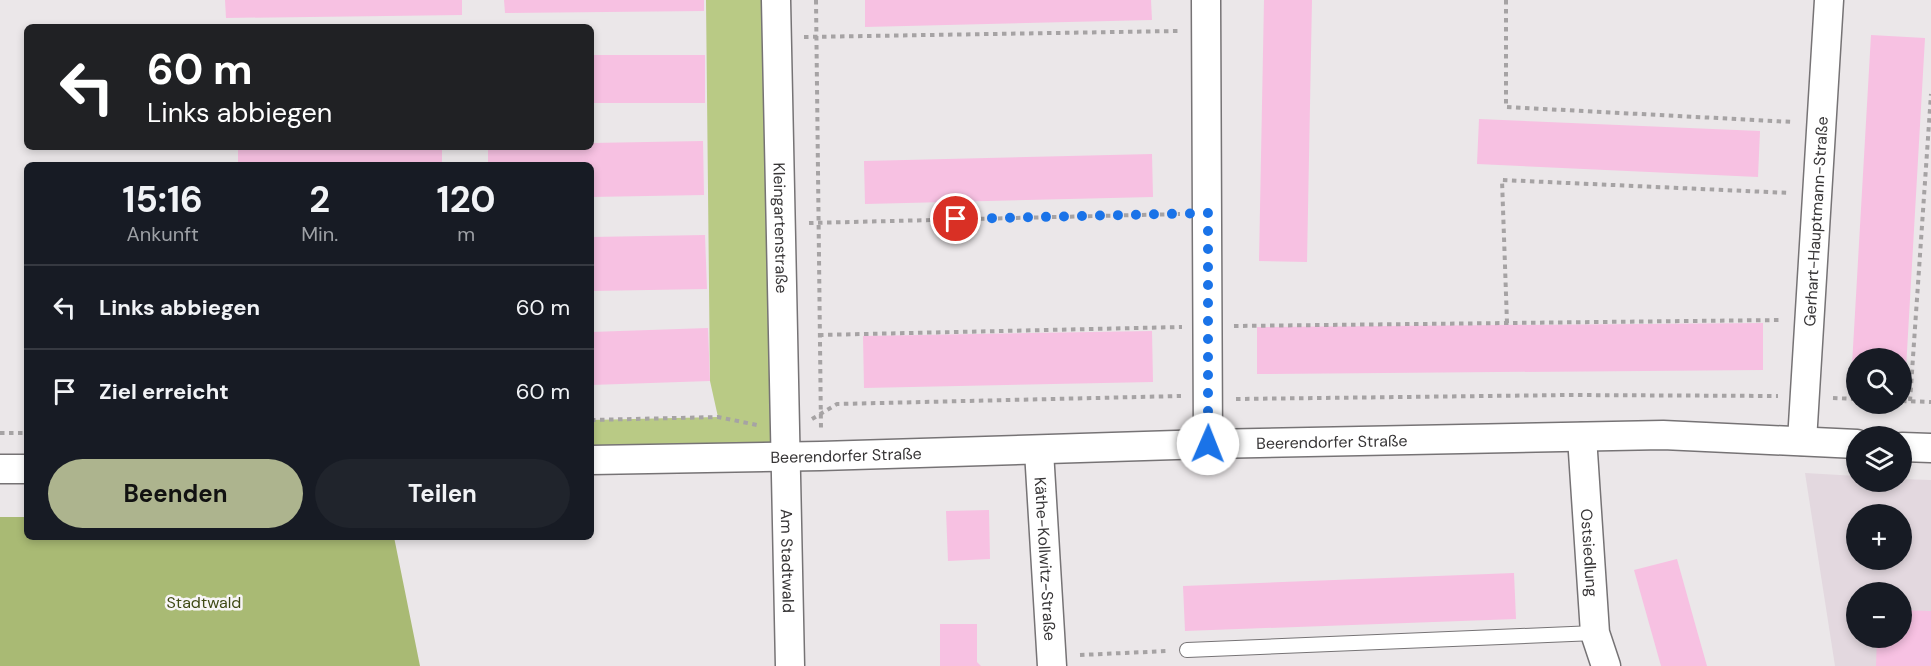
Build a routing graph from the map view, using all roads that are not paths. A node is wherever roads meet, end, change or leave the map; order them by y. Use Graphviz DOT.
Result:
graph roads {
  1 [pos="776,0"];
  2 [pos="1206,0"];
  3 [pos="1829,0"];
  4 [pos="1582,437"];
  5 [pos="1802,441"];
  6 [pos="1846,443"];
  7 [pos="1208,444"];
  8 [pos="1912,447"];
  9 [pos="1931,448"];
  10 [pos="1039,451"];
  11 [pos="784,457"];
  12 [pos="594,460"];
  13 [pos="0,469"];
  14 [pos="24,469"];
  15 [pos="1596,633"];
  16 [pos="1187,650"];
  17 [pos="1051,661"];
  18 [pos="790,666"];
  19 [pos="1606,666"];
  1 -- 11 [label="street, Kleingartenstraße"];
  2 -- 7 [label="street"];
  3 -- 5 [label="street, Gerhart-Hauptmann-Straße"];
  4 -- 5 [label="street, Beerendorfer Straße"];
  4 -- 7 [label="street, Beerendorfer Straße"];
  4 -- 15 [label="street, Ostsiedlung"];
  5 -- 6 [label="street, Beerendorfer Straße"];
  7 -- 10 [label="street, Beerendorfer Straße"];
  8 -- 9 [label="street"];
  10 -- 11 [label="street, Beerendorfer Straße"];
  10 -- 17 [label="street, Käthe-Kollwitz-Straße"];
  11 -- 12 [label="street, Beerendorfer Straße"];
  11 -- 18 [label="street, Am Stadtwald"];
  13 -- 14 [label="street"];
  15 -- 16 [label="lane"];
  15 -- 19 [label="street, Ostsiedlung"];
}
